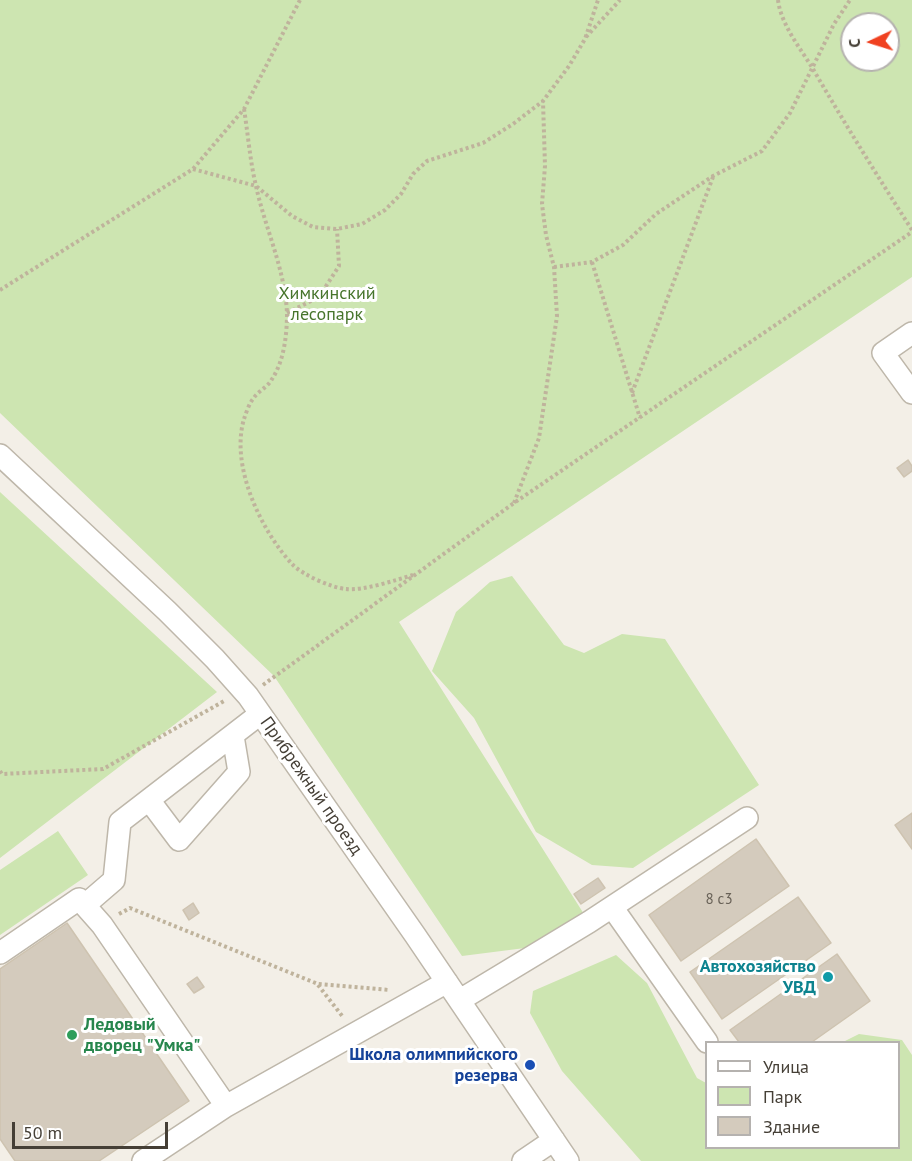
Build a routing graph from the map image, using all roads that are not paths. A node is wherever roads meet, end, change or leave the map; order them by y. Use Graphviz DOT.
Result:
graph roads {
  1 [pos="912,333"];
  2 [pos="912,393"];
  3 [pos="0,455"];
  4 [pos="260,714"];
  5 [pos="232,736"];
  6 [pos="149,800"];
  7 [pos="747,818"];
  8 [pos="85,905"];
  9 [pos="612,907"];
  10 [pos="0,953"];
  11 [pos="447,982"];
  12 [pos="460,1000"];
  13 [pos="706,1041"];
  14 [pos="226,1106"];
  15 [pos="554,1140"];
  16 [pos="143,1161"];
  17 [pos="523,1161"];
  18 [pos="568,1161"];
  1 -- 2 [label="street"];
  3 -- 4 [label="street, Прибрежный проезд"];
  4 -- 5 [label="street"];
  4 -- 11 [label="street, Прибрежный проезд"];
  5 -- 6 [label="street"];
  5 -- 6 [label="street"];
  6 -- 8 [label="street"];
  7 -- 9 [label="street"];
  8 -- 10 [label="street"];
  8 -- 14 [label="street"];
  9 -- 12 [label="street"];
  9 -- 13 [label="street"];
  11 -- 12 [label="street, Прибрежный проезд"];
  11 -- 14 [label="street"];
  12 -- 15 [label="street, Прибрежный проезд"];
  14 -- 16 [label="street"];
  15 -- 17 [label="street"];
  15 -- 18 [label="street, Прибрежный проезд"];
}
